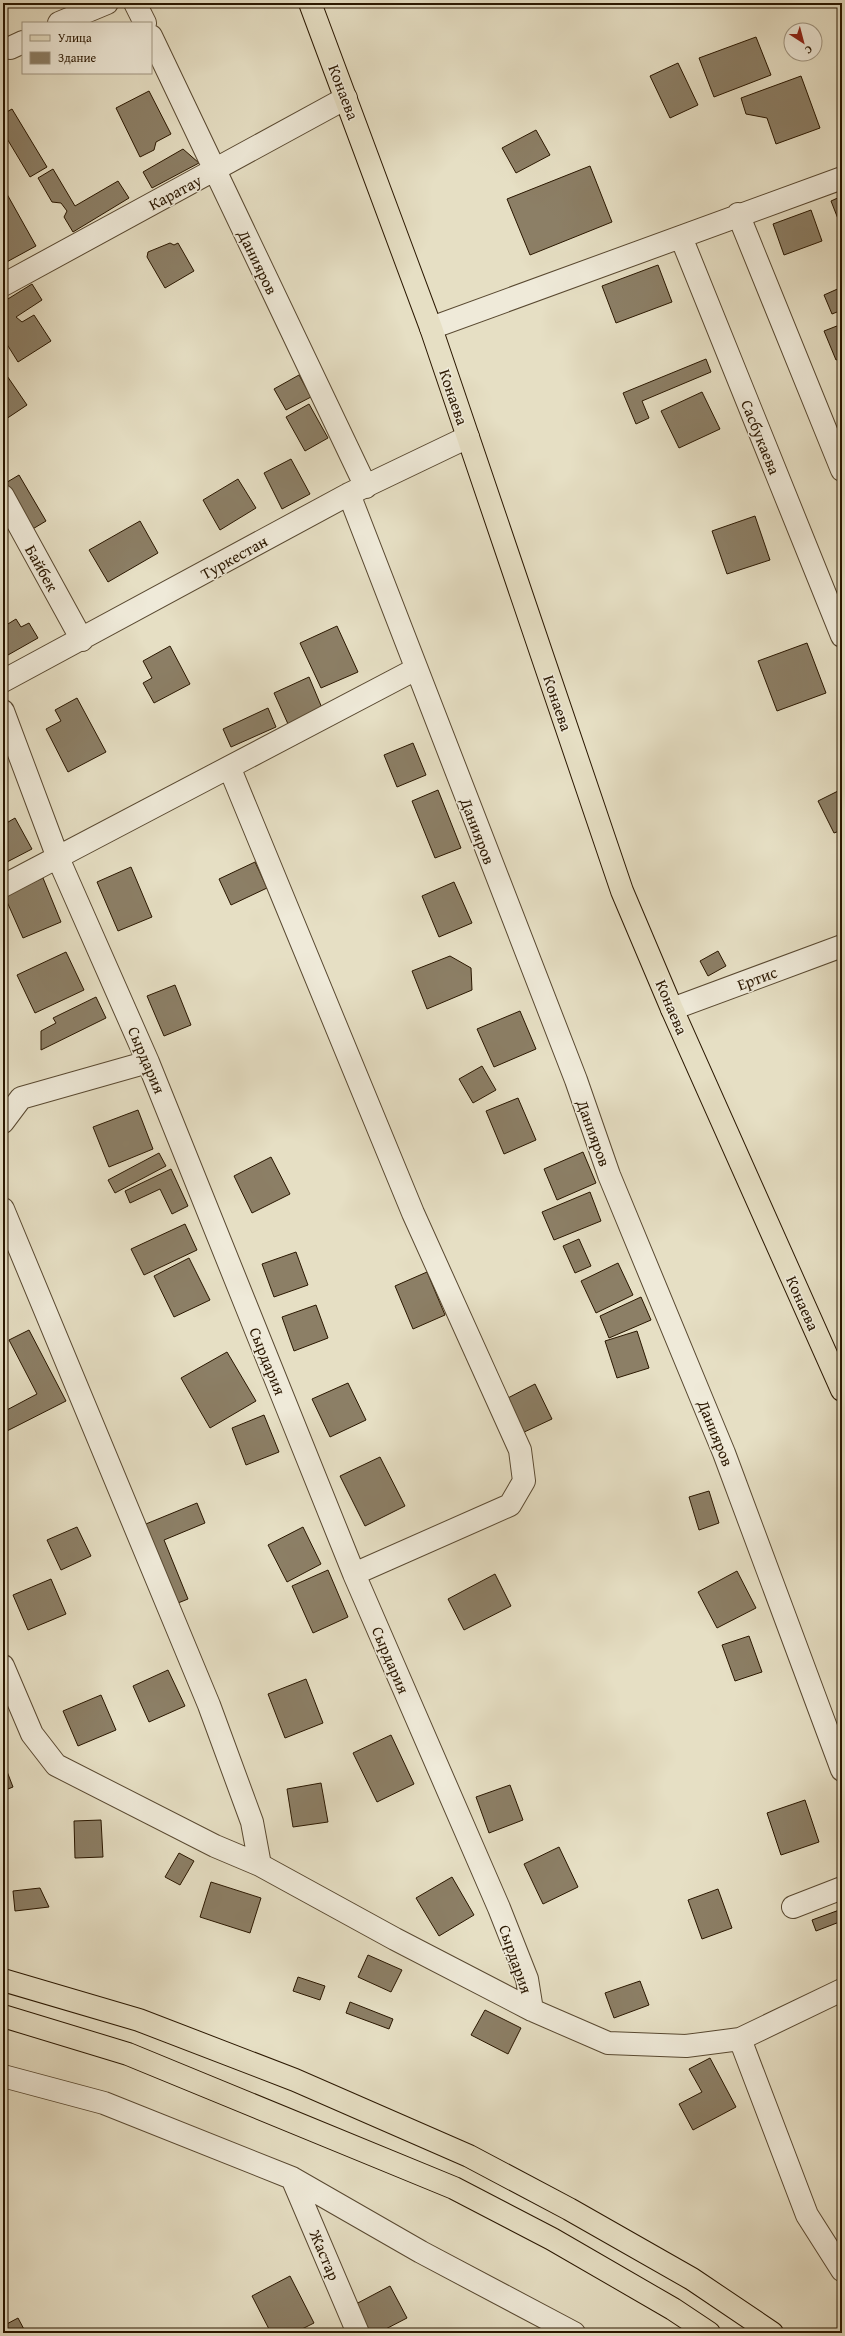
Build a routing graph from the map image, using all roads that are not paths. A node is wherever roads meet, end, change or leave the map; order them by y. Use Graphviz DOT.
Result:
graph roads {
  1 [pos="107,3"];
  2 [pos="135,3"];
  3 [pos="310,3"];
  4 [pos="61,22"];
  5 [pos="144,22"];
  6 [pos="152,38"];
  7 [pos="346,98"];
  8 [pos="215,171"];
  9 [pos="842,178"];
  10 [pos="738,214"];
  11 [pos="680,237"];
  12 [pos="3,285"];
  13 [pos="431,328"];
  14 [pos="468,437"];
  15 [pos="842,470"];
  16 [pos="357,490"];
  17 [pos="3,496"];
  18 [pos="842,636"];
  19 [pos="82,640"];
  20 [pos="416,668"];
  21 [pos="3,681"];
  22 [pos="3,711"];
  23 [pos="230,769"];
  24 [pos="58,858"];
  25 [pos="3,886"];
  26 [pos="842,946"];
  27 [pos="672,1009"];
  28 [pos="148,1062"];
  29 [pos="3,1122"];
  30 [pos="3,1209"];
  31 [pos="842,1390"];
  32 [pos="354,1574"];
  33 [pos="3,1666"];
  34 [pos="842,1770"];
  35 [pos="260,1865"];
  36 [pos="842,1888"];
  37 [pos="793,1907"];
  38 [pos="3,1980"];
  39 [pos="842,1990"];
  40 [pos="532,2010"];
  41 [pos="3,2016"];
  42 [pos="740,2039"];
  43 [pos="3,2076"];
  44 [pos="292,2178"];
  45 [pos="842,2270"];
  46 [pos="358,2333"];
  47 [pos="574,2333"];
  48 [pos="709,2333"];
  49 [pos="772,2333"];
  1 -- 4 [label="street"];
  2 -- 5 [label="street"];
  3 -- 7 [label="main road, Конаева"];
  6 -- 8 [label="street, Данияров"];
  7 -- 8 [label="street, Каратау"];
  7 -- 13 [label="main road, Конаева"];
  8 -- 12 [label="street, Каратау"];
  8 -- 16 [label="street, Данияров"];
  9 -- 10 [label="street"];
  10 -- 11 [label="street"];
  10 -- 15 [label="street"];
  11 -- 13 [label="street"];
  11 -- 18 [label="street, Сасбукаева"];
  13 -- 14 [label="main road, Конаева"];
  14 -- 16 [label="street, Туркестан"];
  14 -- 27 [label="main road, Конаева"];
  16 -- 19 [label="street, Туркестан"];
  16 -- 20 [label="street, Данияров"];
  17 -- 19 [label="street, Байбек"];
  19 -- 21 [label="street, Туркестан"];
  20 -- 23 [label="street"];
  20 -- 34 [label="street, Данияров"];
  22 -- 24 [label="street, Сырдария"];
  23 -- 24 [label="street"];
  23 -- 32 [label="street"];
  24 -- 25 [label="street"];
  24 -- 28 [label="street, Сырдария"];
  26 -- 27 [label="street, Ертис"];
  27 -- 31 [label="main road, Конаева"];
  28 -- 29 [label="street"];
  28 -- 32 [label="street, Сырдария"];
  30 -- 35 [label="street"];
  32 -- 40 [label="street, Сырдария"];
  33 -- 35 [label="street"];
  35 -- 40 [label="street"];
  36 -- 37 [label="street"];
  38 -- 49 [label="main road"];
  39 -- 42 [label="street"];
  40 -- 42 [label="street"];
  41 -- 48 [label="main road"];
  42 -- 45 [label="street"];
  43 -- 44 [label="street"];
  44 -- 46 [label="street, Жастар"];
  44 -- 47 [label="street"];
}
